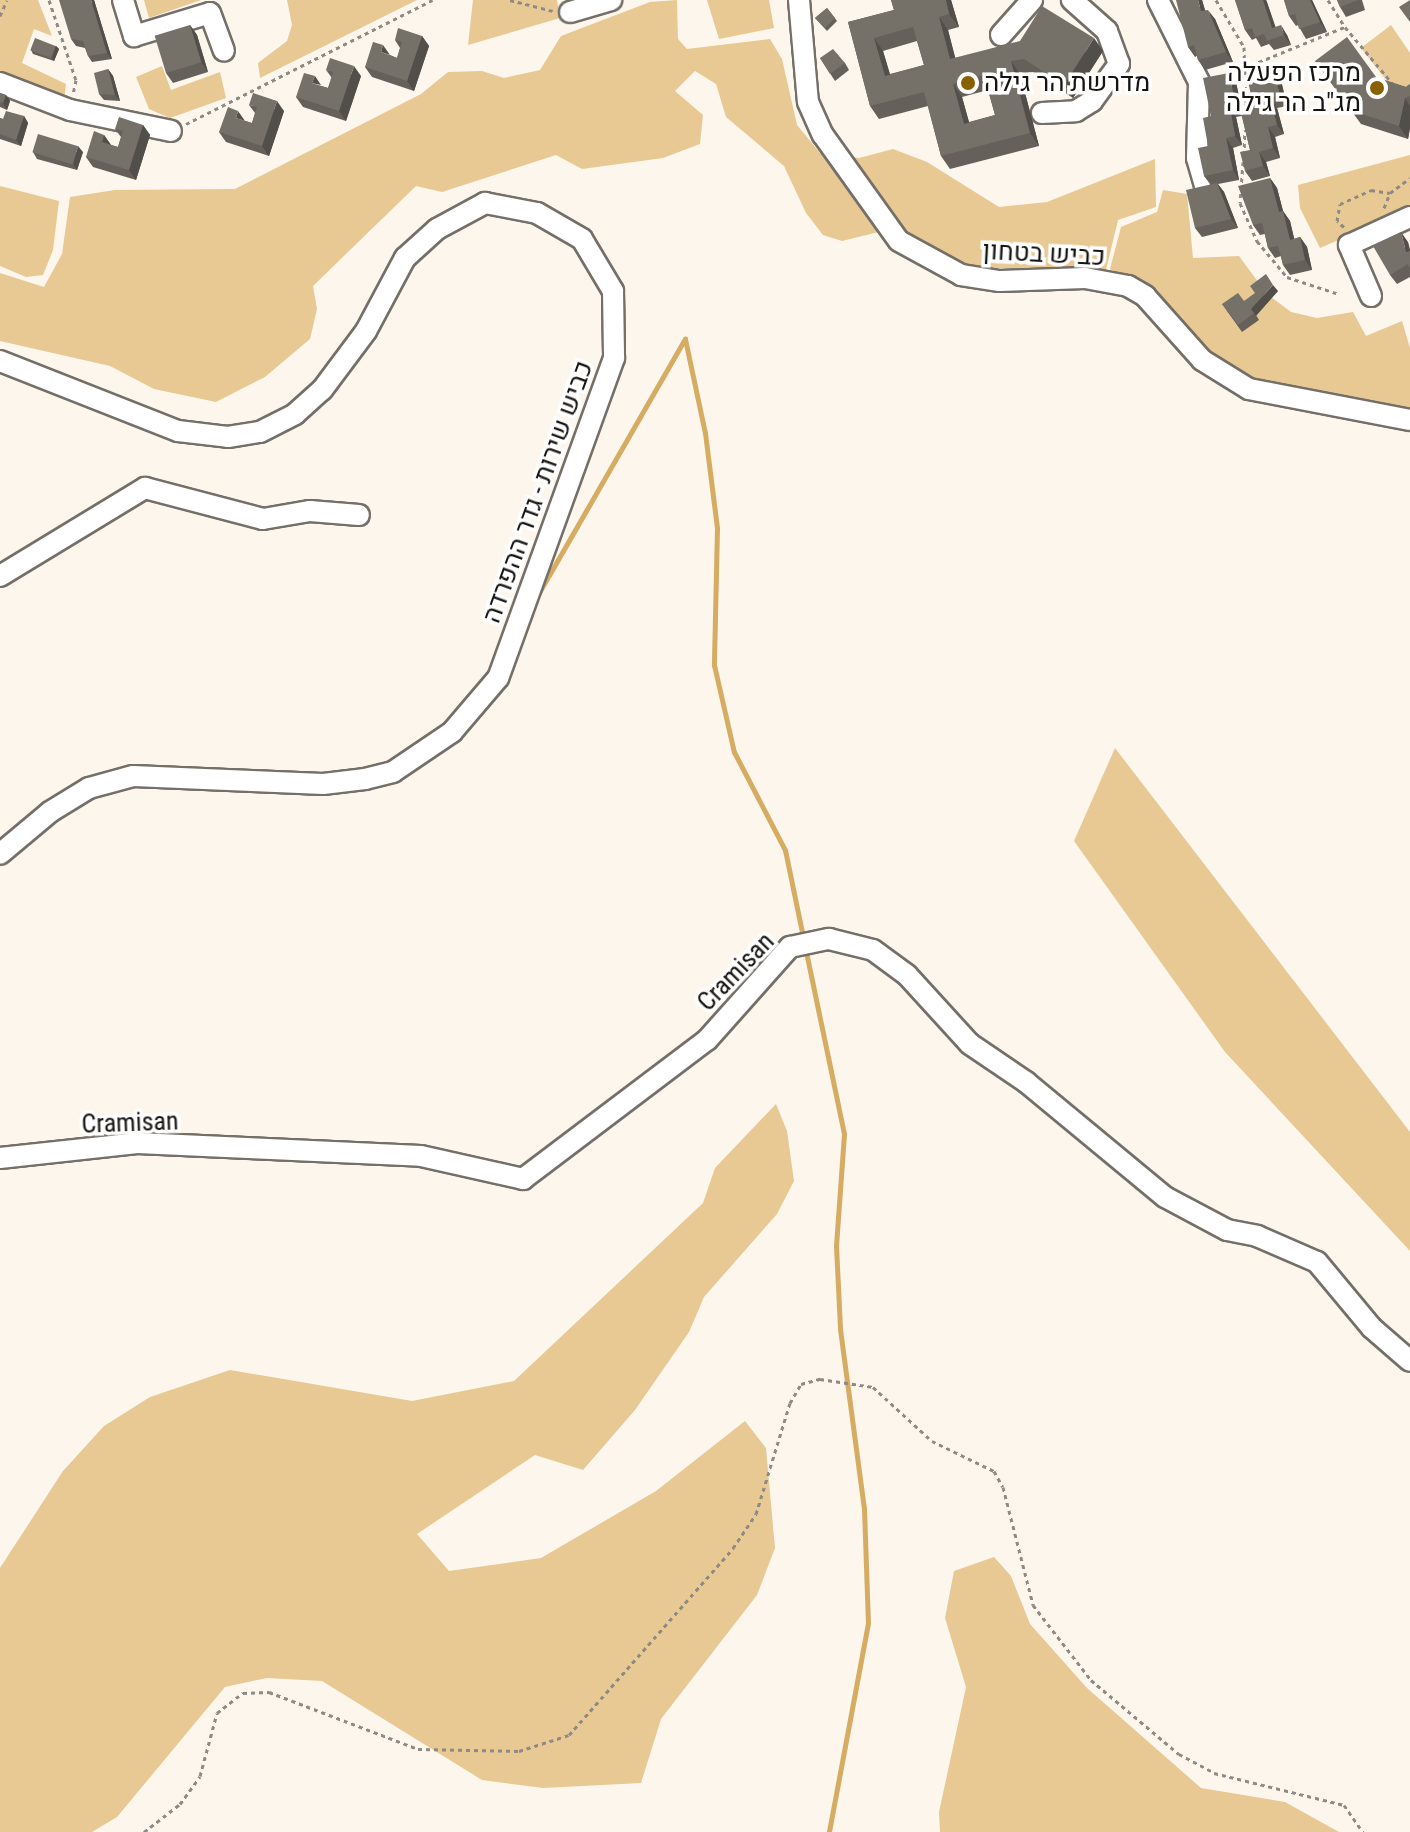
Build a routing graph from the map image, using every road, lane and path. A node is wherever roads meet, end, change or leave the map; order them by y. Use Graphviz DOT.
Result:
graph roads {
  1 [pos="7,0"];
  2 [pos="49,0"];
  3 [pos="123,0"];
  4 [pos="433,0"];
  5 [pos="510,0"];
  6 [pos="611,0"];
  7 [pos="799,0"];
  8 [pos="1032,0"];
  9 [pos="1072,0"];
  10 [pos="1158,0"];
  11 [pos="1216,0"];
  12 [pos="1328,0"];
  13 [pos="570,12"];
  14 [pos="0,16"];
  15 [pos="1345,27"];
  16 [pos="1001,35"];
  17 [pos="224,51"];
  18 [pos="1245,69"];
  19 [pos="1199,82"];
  20 [pos="0,83"];
  21 [pos="1399,87"];
  22 [pos="70,110"];
  23 [pos="1042,113"];
  24 [pos="171,131"];
  25 [pos="1410,178"];
  26 [pos="1207,193"];
  27 [pos="1390,193"];
  28 [pos="1376,217"];
  29 [pos="1410,217"];
  30 [pos="1353,229"];
  31 [pos="1339,294"];
  32 [pos="1371,296"];
  33 [pos="0,361"];
  34 [pos="1410,420"];
  35 [pos="359,515"];
  36 [pos="0,576"];
  37 [pos="0,854"];
  38 [pos="0,1158"];
  39 [pos="1410,1361"];
  40 [pos="144,1832"];
  41 [pos="1363,1832"];
  1 -- 14 [label="path"];
  2 -- 22 [label="path"];
  3 -- 17 [label="street"];
  4 -- 24 [label="path"];
  5 -- 13 [label="path"];
  6 -- 13 [label="street"];
  7 -- 34 [label="street, כביש בטחון"];
  8 -- 16 [label="street"];
  9 -- 23 [label="street"];
  10 -- 19 [label="street"];
  11 -- 18 [label="path"];
  12 -- 15 [label="path"];
  15 -- 18 [label="path"];
  15 -- 21 [label="path"];
  18 -- 19 [label="path"];
  18 -- 31 [label="path"];
  19 -- 26 [label="street"];
  20 -- 22 [label="street"];
  22 -- 24 [label="street"];
  25 -- 27 [label="path"];
  27 -- 28 [label="path"];
  27 -- 30 [label="path"];
  29 -- 32 [label="street"];
  33 -- 37 [label="street, כביש שירות - גדר ההפרדה"];
  35 -- 36 [label="street"];
  38 -- 39 [label="street, Cramisan"];
  40 -- 41 [label="path"];
}
